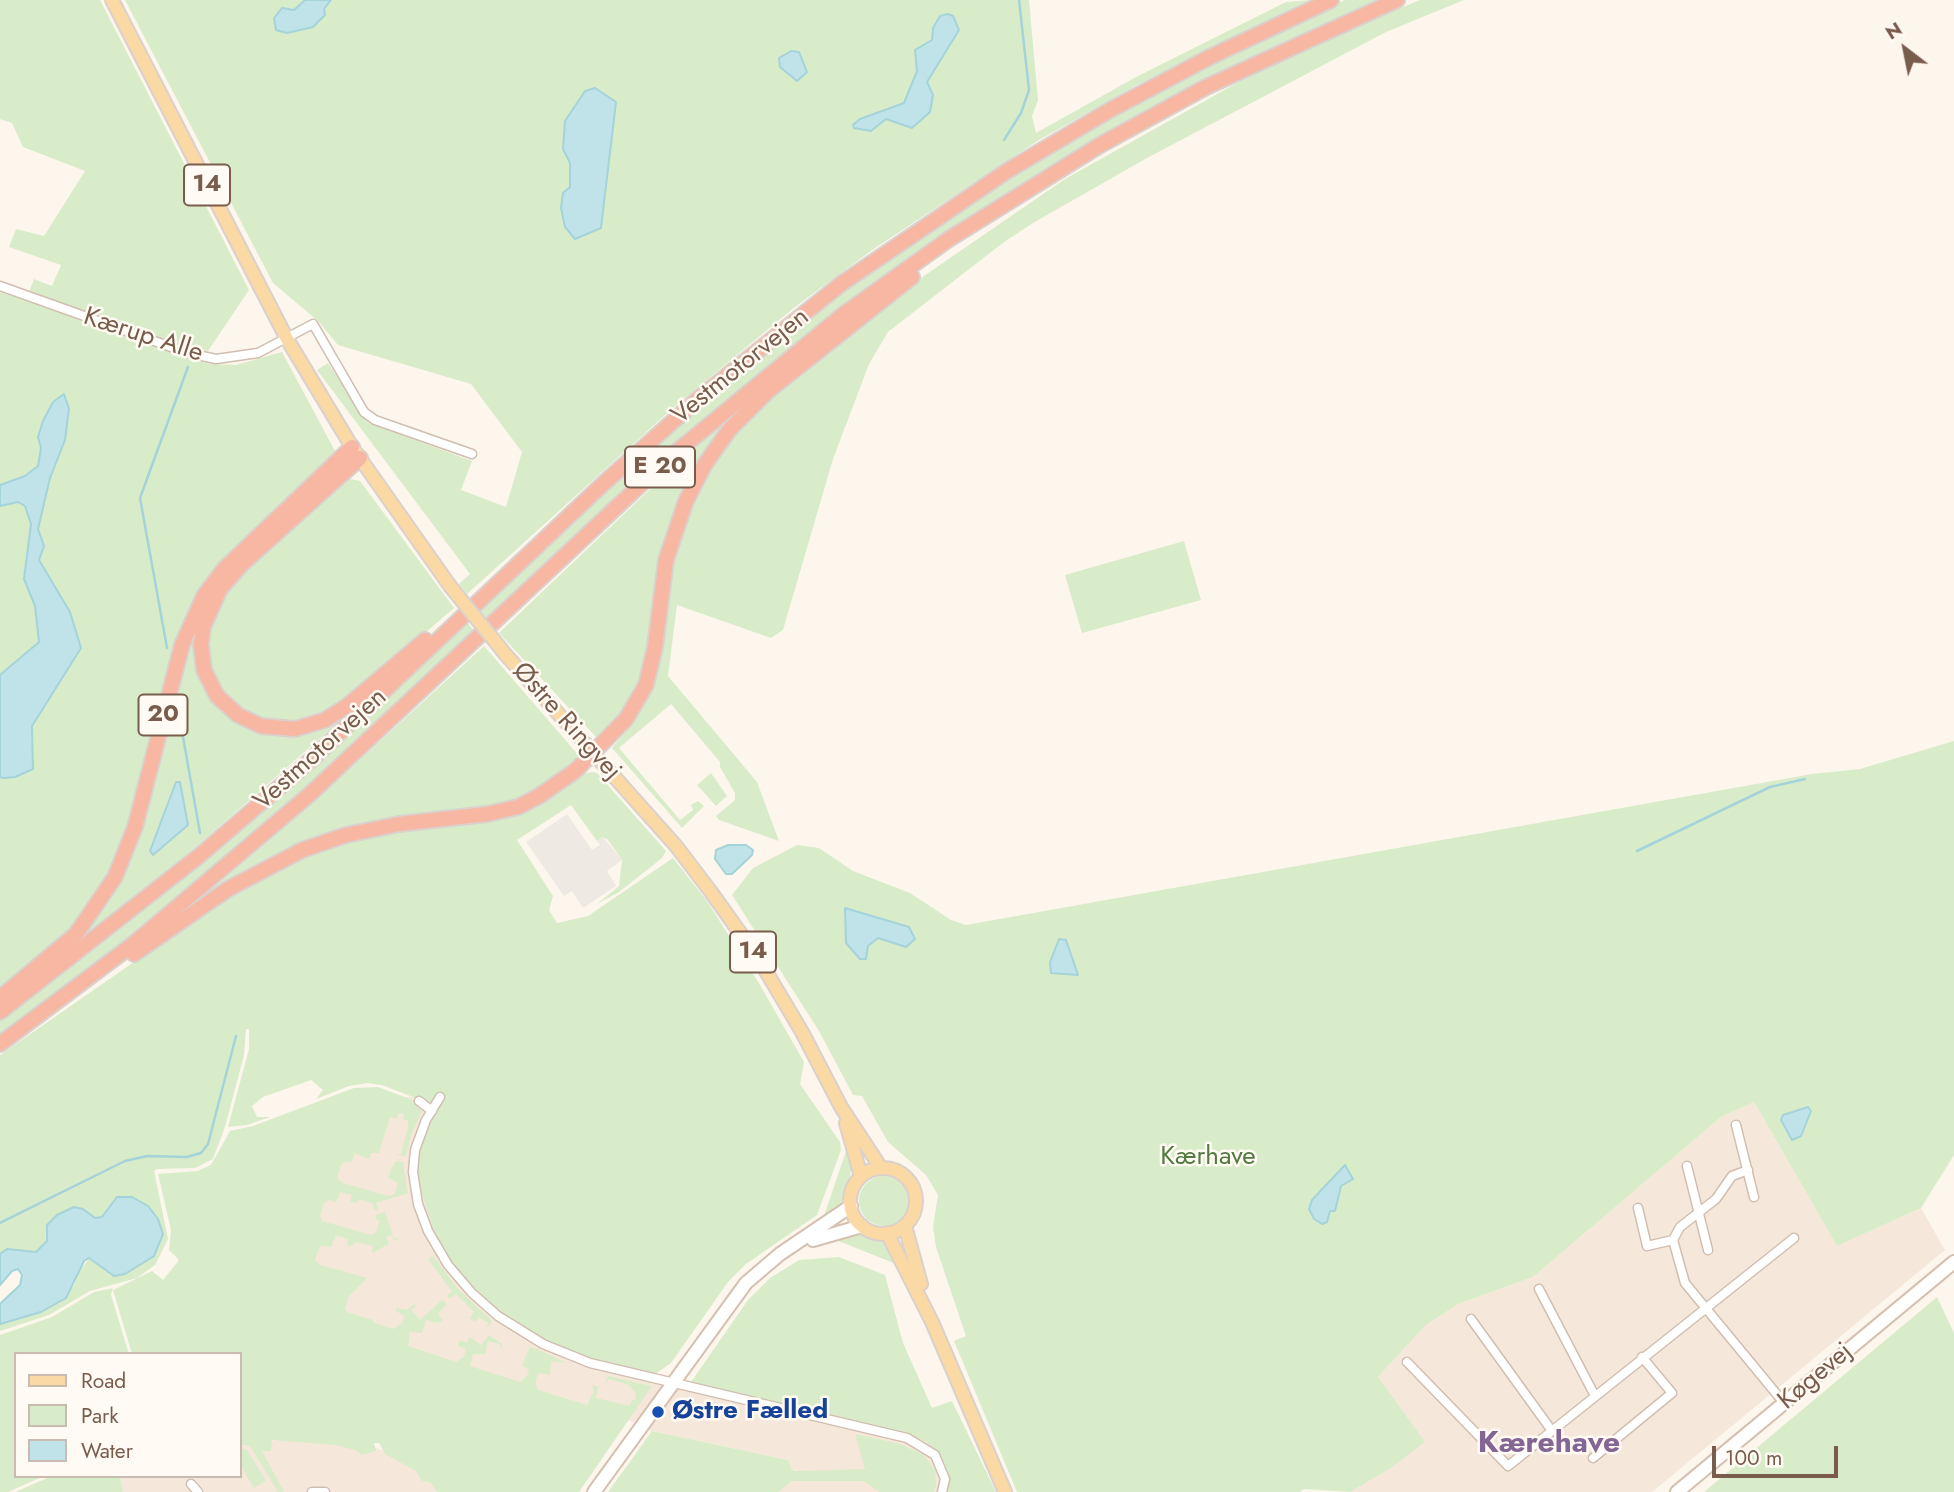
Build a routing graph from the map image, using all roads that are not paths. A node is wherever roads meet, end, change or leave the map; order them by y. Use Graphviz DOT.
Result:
graph roads {
  1 [pos="112,0"];
  2 [pos="1331,0"];
  3 [pos="1397,0"];
  4 [pos="1100,145"];
  5 [pos="0,286"];
  6 [pos="286,339"];
  7 [pos="356,452"];
  8 [pos="472,454"];
  9 [pos="546,538"];
  10 [pos="594,754"];
  11 [pos="0,998"];
  12 [pos="0,1012"];
  13 [pos="16,1032"];
  14 [pos="0,1044"];
  15 [pos="440,1097"];
  16 [pos="419,1101"];
  17 [pos="841,1107"];
  18 [pos="432,1111"];
  19 [pos="1736,1125"];
  20 [pos="1687,1166"];
  21 [pos="881,1168"];
  22 [pos="1748,1170"];
  23 [pos="861,1176"];
  24 [pos="1754,1197"];
  25 [pos="851,1206"];
  26 [pos="1638,1208"];
  27 [pos="1699,1212"];
  28 [pos="862,1226"];
  29 [pos="905,1226"];
  30 [pos="887,1233"];
  31 [pos="1794,1238"];
  32 [pos="1673,1240"];
  33 [pos="796,1245"];
  34 [pos="1708,1250"];
  35 [pos="1954,1262"];
  36 [pos="1539,1289"];
  37 [pos="1705,1308"];
  38 [pos="1471,1319"];
  39 [pos="932,1322"];
  40 [pos="1642,1357"];
  41 [pos="1407,1362"];
  42 [pos="673,1383"];
  43 [pos="1595,1396"];
  44 [pos="1784,1403"];
  45 [pos="1552,1431"];
  46 [pos="1593,1458"];
  47 [pos="191,1484"];
  48 [pos="198,1492"];
  49 [pos="312,1492"];
  50 [pos="324,1492"];
  51 [pos="594,1492"];
  52 [pos="942,1492"];
  53 [pos="1006,1492"];
  54 [pos="1677,1492"];
  1 -- 6 [label="main road, Østre Ringvej / 14"];
  2 -- 9 [label="highway, Vestmotorvejen / E 20"];
  3 -- 4 [label="highway, Vestmotorvejen / E 20"];
  4 -- 10 [label="highway, E 20"];
  4 -- 13 [label="highway, Vestmotorvejen / E 20"];
  5 -- 6 [label="street, Kærup Alle"];
  6 -- 7 [label="main road, Østre Ringvej / 14"];
  6 -- 8 [label="street"];
  7 -- 9 [label="highway, 20"];
  7 -- 10 [label="main road, Østre Ringvej / 14, bridge"];
  7 -- 11 [label="highway, 20"];
  9 -- 12 [label="highway, Vestmotorvejen / E 20"];
  10 -- 13 [label="highway"];
  10 -- 17 [label="main road, Østre Ringvej / 14"];
  13 -- 14 [label="highway, Vestmotorvejen / E 20"];
  15 -- 18 [label="street"];
  16 -- 18 [label="street"];
  17 -- 21 [label="main road, Østre Ringvej / 14"];
  17 -- 23 [label="main road, Østre Ringvej / 14"];
  18 -- 42 [label="street"];
  19 -- 22 [label="street"];
  20 -- 27 [label="street"];
  21 -- 23 [label="main road"];
  21 -- 29 [label="main road, 14"];
  22 -- 24 [label="street"];
  22 -- 27 [label="street"];
  23 -- 25 [label="main road"];
  25 -- 28 [label="main road"];
  25 -- 33 [label="street"];
  26 -- 32 [label="street"];
  27 -- 32 [label="street"];
  27 -- 34 [label="street"];
  28 -- 30 [label="main road"];
  28 -- 33 [label="street"];
  29 -- 30 [label="main road"];
  29 -- 39 [label="main road"];
  30 -- 39 [label="main road"];
  31 -- 37 [label="street"];
  32 -- 37 [label="street"];
  33 -- 42 [label="street"];
  35 -- 44 [label="street, Køgevej"];
  36 -- 43 [label="street"];
  37 -- 40 [label="street"];
  37 -- 44 [label="street"];
  38 -- 45 [label="street"];
  39 -- 53 [label="main road"];
  40 -- 43 [label="street"];
  40 -- 46 [label="street"];
  41 -- 45 [label="street"];
  42 -- 51 [label="street"];
  42 -- 52 [label="street"];
  43 -- 45 [label="street"];
  44 -- 54 [label="street, Køgevej"];
  47 -- 48 [label="street"];
  49 -- 50 [label="street"];
}
